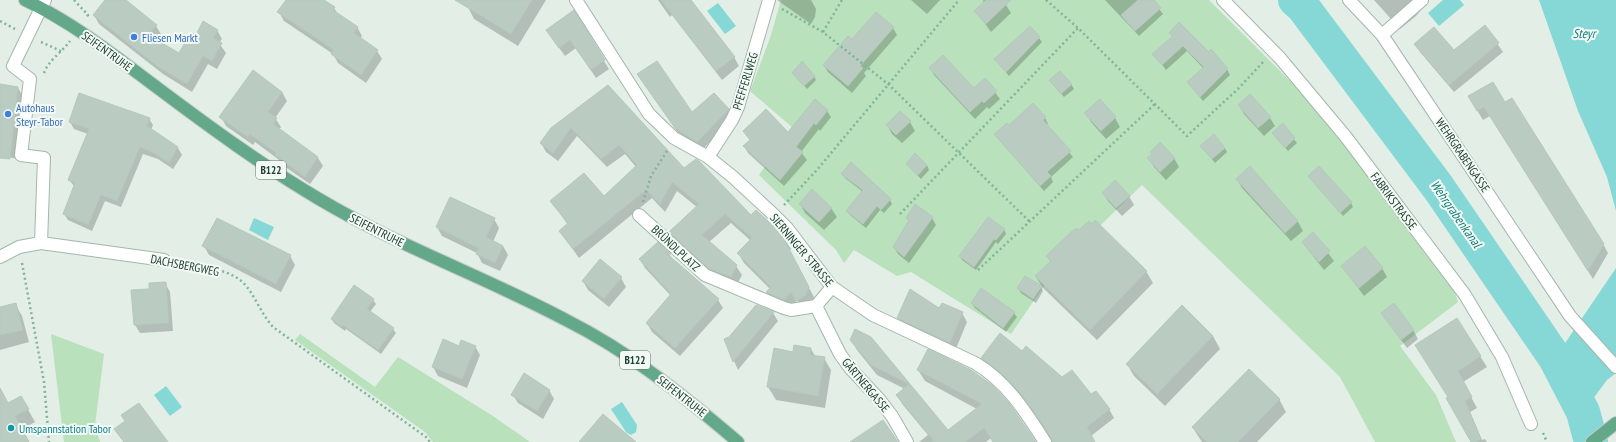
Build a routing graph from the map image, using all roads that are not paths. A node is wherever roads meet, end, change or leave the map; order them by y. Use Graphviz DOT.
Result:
graph roads {
  1 [pos="25,0"];
  2 [pos="576,0"];
  3 [pos="769,0"];
  4 [pos="1223,0"];
  5 [pos="1349,0"];
  6 [pos="1422,0"];
  7 [pos="44,4"];
  8 [pos="1382,34"];
  9 [pos="708,157"];
  10 [pos="640,215"];
  11 [pos="40,243"];
  12 [pos="0,257"];
  13 [pos="164,260"];
  14 [pos="832,287"];
  15 [pos="816,306"];
  16 [pos="1616,367"];
  17 [pos="1616,423"];
  18 [pos="1531,424"];
  19 [pos="738,442"];
  20 [pos="907,442"];
  21 [pos="1045,442"];
  22 [pos="1592,442"];
  1 -- 7 [label="main road, SEIFENTRUHE / B122"];
  2 -- 9 [label="street, SIERNINGER STRASSE"];
  3 -- 9 [label="street, PFEFFERLWEG"];
  4 -- 18 [label="street, FABRIKSTRASSE"];
  5 -- 8 [label="street, WEHRGRABENGASSE"];
  6 -- 8 [label="street"];
  7 -- 11 [label="street"];
  7 -- 19 [label="main road, SEIFENTRUHE / B122"];
  8 -- 16 [label="street, WEHRGRABENGASSE"];
  9 -- 14 [label="street, SIERNINGER STRASSE"];
  10 -- 15 [label="street, BRÜNDLPLATZ"];
  11 -- 12 [label="street, DACHSBERGWEG"];
  11 -- 13 [label="street, DACHSBERGWEG"];
  14 -- 15 [label="street"];
  14 -- 21 [label="street, SIERNINGER STRASSE"];
  15 -- 20 [label="street, GÄRTNERGASSE"];
  17 -- 22 [label="main road"];
}
